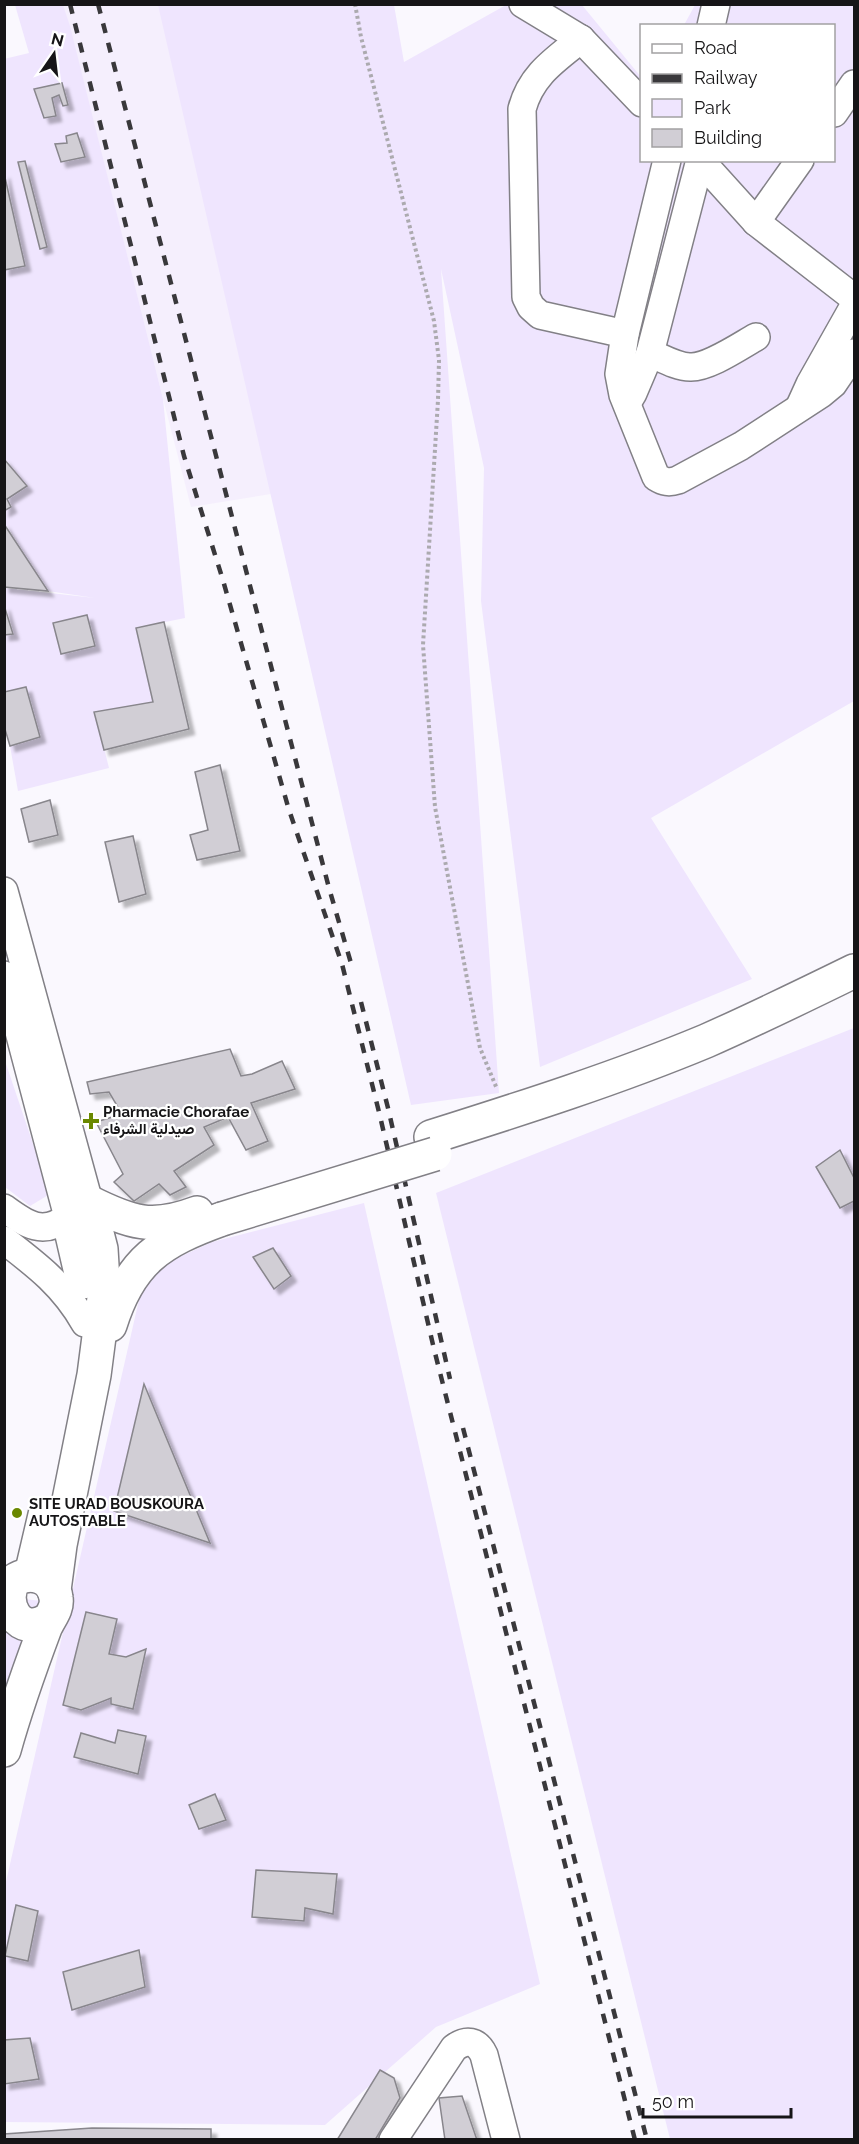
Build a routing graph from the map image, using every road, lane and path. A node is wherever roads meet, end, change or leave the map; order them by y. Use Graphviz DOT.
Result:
graph roads {
  1 [pos="354,4"];
  2 [pos="523,4"];
  3 [pos="716,4"];
  4 [pos="711,24"];
  5 [pos="581,39"];
  6 [pos="855,84"];
  7 [pos="640,101"];
  8 [pos="835,113"];
  9 [pos="667,162"];
  10 [pos="699,162"];
  11 [pos="702,162"];
  12 [pos="799,162"];
  13 [pos="756,222"];
  14 [pos="855,298"];
  15 [pos="855,306"];
  16 [pos="625,334"];
  17 [pos="756,337"];
  18 [pos="650,353"];
  19 [pos="855,353"];
  20 [pos="627,403"];
  21 [pos="800,408"];
  22 [pos="4,891"];
  23 [pos="855,971"];
  24 [pos="4,975"];
  25 [pos="855,995"];
  26 [pos="511,1112"];
  27 [pos="433,1146"];
  28 [pos="4,1208"];
  29 [pos="220,1212"];
  30 [pos="66,1216"];
  31 [pos="4,1240"];
  32 [pos="27,1257"];
  33 [pos="86,1323"];
  34 [pos="94,1375"];
  35 [pos="27,1597"];
  36 [pos="4,1750"];
  37 [pos="393,2139"];
  38 [pos="506,2139"];
  1 -- 26 [label="path"];
  2 -- 5 [label="street"];
  3 -- 4 [label="street"];
  5 -- 7 [label="street"];
  5 -- 16 [label="street"];
  6 -- 8 [label="street"];
  9 -- 16 [label="street"];
  10 -- 18 [label="street"];
  11 -- 13 [label="street"];
  12 -- 13 [label="street"];
  13 -- 14 [label="street"];
  15 -- 21 [label="street"];
  16 -- 20 [label="street"];
  17 -- 18 [label="street"];
  18 -- 20 [label="street"];
  19 -- 21 [label="street"];
  20 -- 21 [label="street"];
  22 -- 30 [label="street"];
  23 -- 26 [label="main road"];
  24 -- 30 [label="street"];
  25 -- 27 [label="main road"];
  26 -- 27 [label="main road"];
  27 -- 29 [label="main road"];
  28 -- 30 [label="street"];
  29 -- 30 [label="main road"];
  29 -- 34 [label="main road"];
  30 -- 32 [label="street"];
  30 -- 33 [label="main road"];
  30 -- 34 [label="main road"];
  31 -- 32 [label="street"];
  32 -- 33 [label="street"];
  33 -- 35 [label="main road"];
  34 -- 35 [label="main road"];
  35 -- 36 [label="main road"];
  37 -- 38 [label="street"];
}
